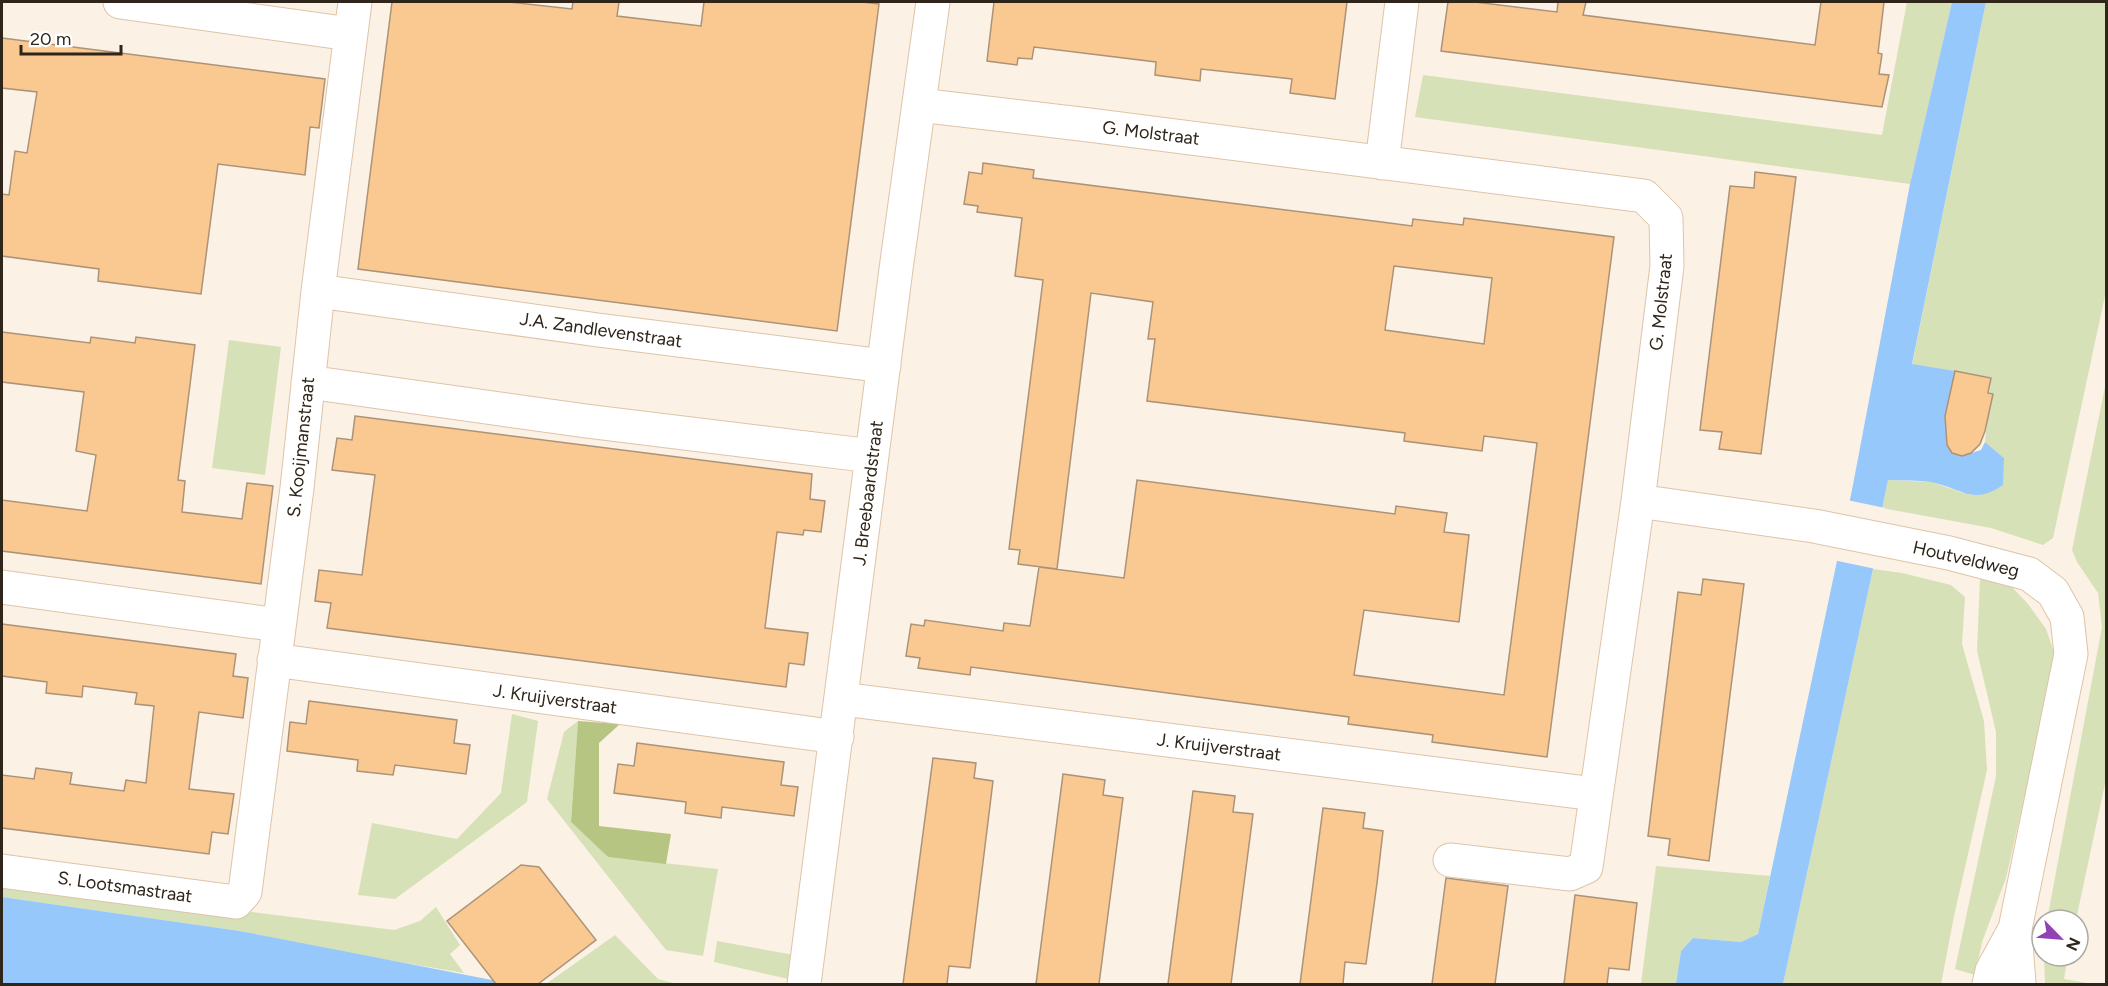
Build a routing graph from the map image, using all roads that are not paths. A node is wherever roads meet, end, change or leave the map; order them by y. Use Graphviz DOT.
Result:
graph roads {
  1 [pos="120,2"];
  2 [pos="355,2"];
  3 [pos="933,2"];
  4 [pos="1402,2"];
  5 [pos="350,34"];
  6 [pos="919,105"];
  7 [pos="1382,163"];
  8 [pos="318,291"];
  9 [pos="884,366"];
  10 [pos="308,382"];
  11 [pos="872,456"];
  12 [pos="1638,501"];
  13 [pos="2,587"];
  14 [pos="278,625"];
  15 [pos="274,660"];
  16 [pos="842,699"];
  17 [pos="837,737"];
  18 [pos="1595,794"];
  19 [pos="1450,860"];
  20 [pos="2,871"];
  21 [pos="245,892"];
  22 [pos="2015,929"];
  23 [pos="804,984"];
  24 [pos="1989,984"];
  25 [pos="2019,984"];
  1 -- 5 [label="street"];
  2 -- 5 [label="street, S. Kooijmanstraat"];
  3 -- 6 [label="street, J. Breebaardstraat"];
  4 -- 7 [label="street"];
  5 -- 8 [label="street, S. Kooijmanstraat"];
  6 -- 7 [label="street, G. Molstraat"];
  6 -- 9 [label="street, J. Breebaardstraat"];
  7 -- 12 [label="street, G. Molstraat"];
  8 -- 9 [label="street, J.A. Zandlevenstraat"];
  8 -- 10 [label="street, S. Kooijmanstraat"];
  9 -- 11 [label="street, J. Breebaardstraat"];
  10 -- 11 [label="street"];
  10 -- 14 [label="street, S. Kooijmanstraat"];
  11 -- 16 [label="street, J. Breebaardstraat"];
  12 -- 18 [label="street"];
  12 -- 22 [label="street, Houtveldweg"];
  13 -- 14 [label="street"];
  14 -- 15 [label="street, S. Kooijmanstraat"];
  15 -- 17 [label="street, J. Kruijverstraat"];
  15 -- 21 [label="street, S. Kooijmanstraat"];
  16 -- 17 [label="street, J. Breebaardstraat"];
  16 -- 18 [label="street, J. Kruijverstraat"];
  17 -- 23 [label="street, J. Breebaardstraat"];
  18 -- 19 [label="street"];
  20 -- 21 [label="street, S. Lootsmastraat"];
  22 -- 24 [label="street, Houtveldweg"];
  22 -- 25 [label="street, Houtveldweg"];
}
